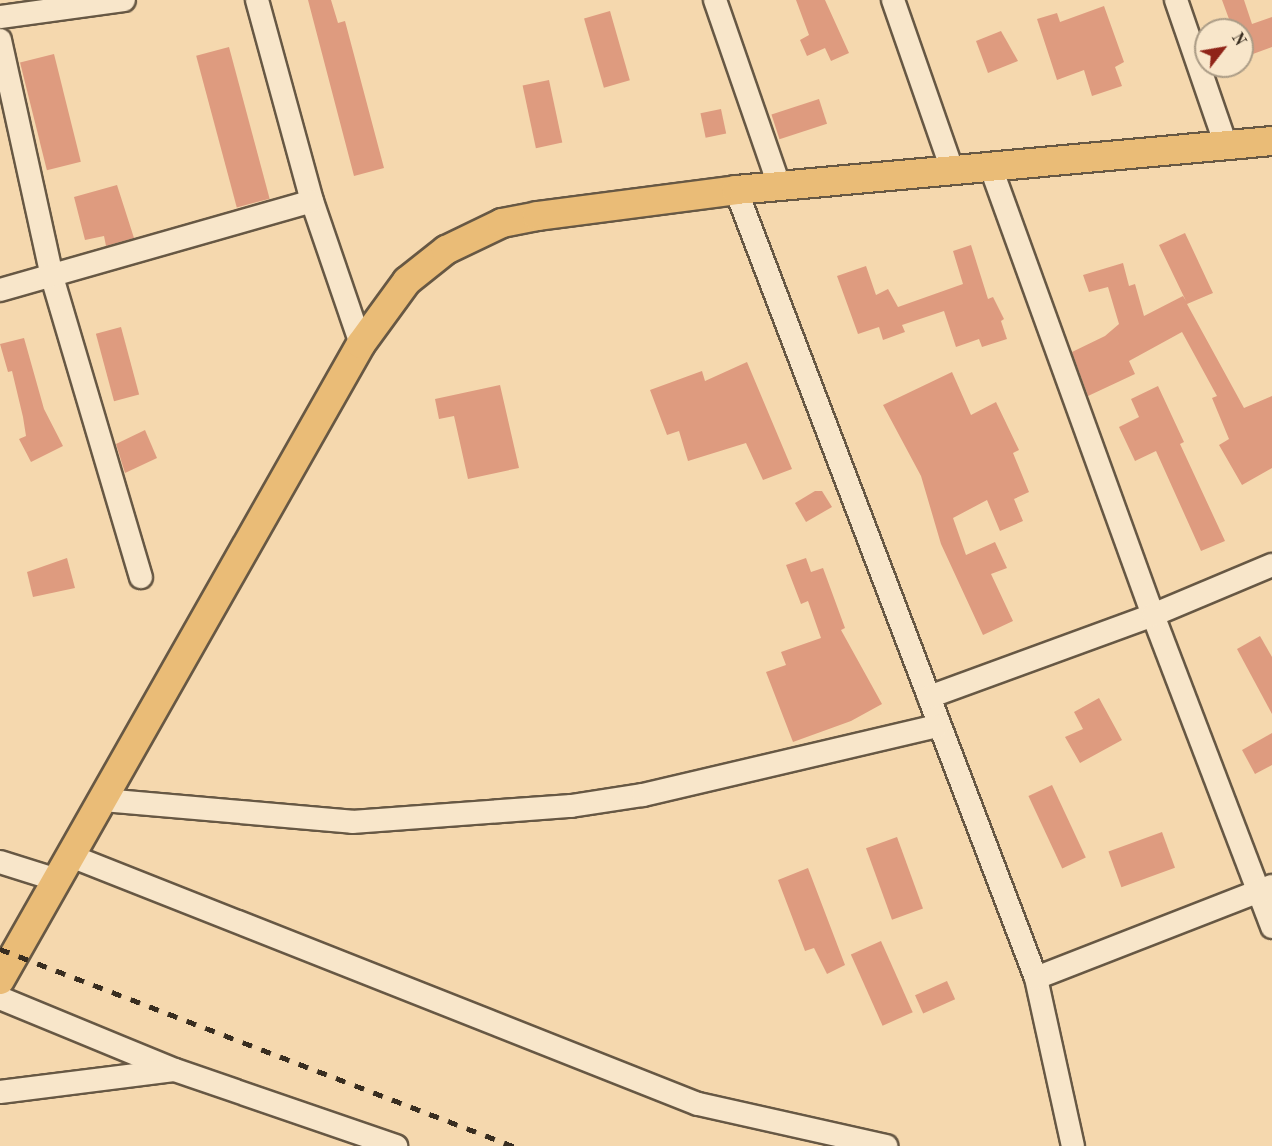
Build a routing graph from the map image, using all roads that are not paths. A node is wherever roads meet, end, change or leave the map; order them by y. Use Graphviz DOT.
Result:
graph roads {
  1 [pos="257,0"];
  2 [pos="715,0"];
  3 [pos="893,0"];
  4 [pos="1176,0"];
  5 [pos="119,1"];
  6 [pos="0,17"];
  7 [pos="0,40"];
  8 [pos="1226,145"];
  9 [pos="1271,145"];
  10 [pos="990,165"];
  11 [pos="952,169"];
  12 [pos="779,185"];
  13 [pos="736,190"];
  14 [pos="312,201"];
  15 [pos="52,277"];
  16 [pos="0,290"];
  17 [pos="361,344"];
  18 [pos="1272,566"];
  19 [pos="141,578"];
  20 [pos="1153,615"];
  21 [pos="929,698"];
  22 [pos="937,726"];
  23 [pos="103,800"];
  24 [pos="0,862"];
  25 [pos="64,868"];
  26 [pos="1265,889"];
  27 [pos="1272,927"];
  28 [pos="1036,978"];
  29 [pos="0,980"];
  30 [pos="0,998"];
  31 [pos="176,1070"];
  32 [pos="0,1092"];
  33 [pos="351,1138"];
  34 [pos="396,1146"];
  35 [pos="886,1146"];
  36 [pos="1073,1146"];
  1 -- 14 [label="street"];
  2 -- 12 [label="street"];
  3 -- 11 [label="street"];
  4 -- 8 [label="street"];
  5 -- 6 [label="street"];
  7 -- 15 [label="street"];
  8 -- 9 [label="main road"];
  8 -- 10 [label="main road"];
  10 -- 11 [label="main road"];
  10 -- 20 [label="street"];
  11 -- 12 [label="main road"];
  12 -- 13 [label="main road"];
  13 -- 17 [label="main road"];
  13 -- 21 [label="street"];
  14 -- 15 [label="street"];
  14 -- 17 [label="street"];
  15 -- 16 [label="street"];
  15 -- 19 [label="street"];
  17 -- 23 [label="main road"];
  18 -- 20 [label="street"];
  20 -- 21 [label="street"];
  20 -- 26 [label="street"];
  21 -- 22 [label="street"];
  22 -- 23 [label="street"];
  22 -- 28 [label="street"];
  23 -- 25 [label="main road"];
  24 -- 25 [label="street"];
  25 -- 29 [label="main road"];
  25 -- 35 [label="street"];
  26 -- 27 [label="street"];
  26 -- 28 [label="street"];
  28 -- 36 [label="street"];
  30 -- 31 [label="street"];
  31 -- 32 [label="street"];
  31 -- 33 [label="street"];
  33 -- 34 [label="street"];
}
